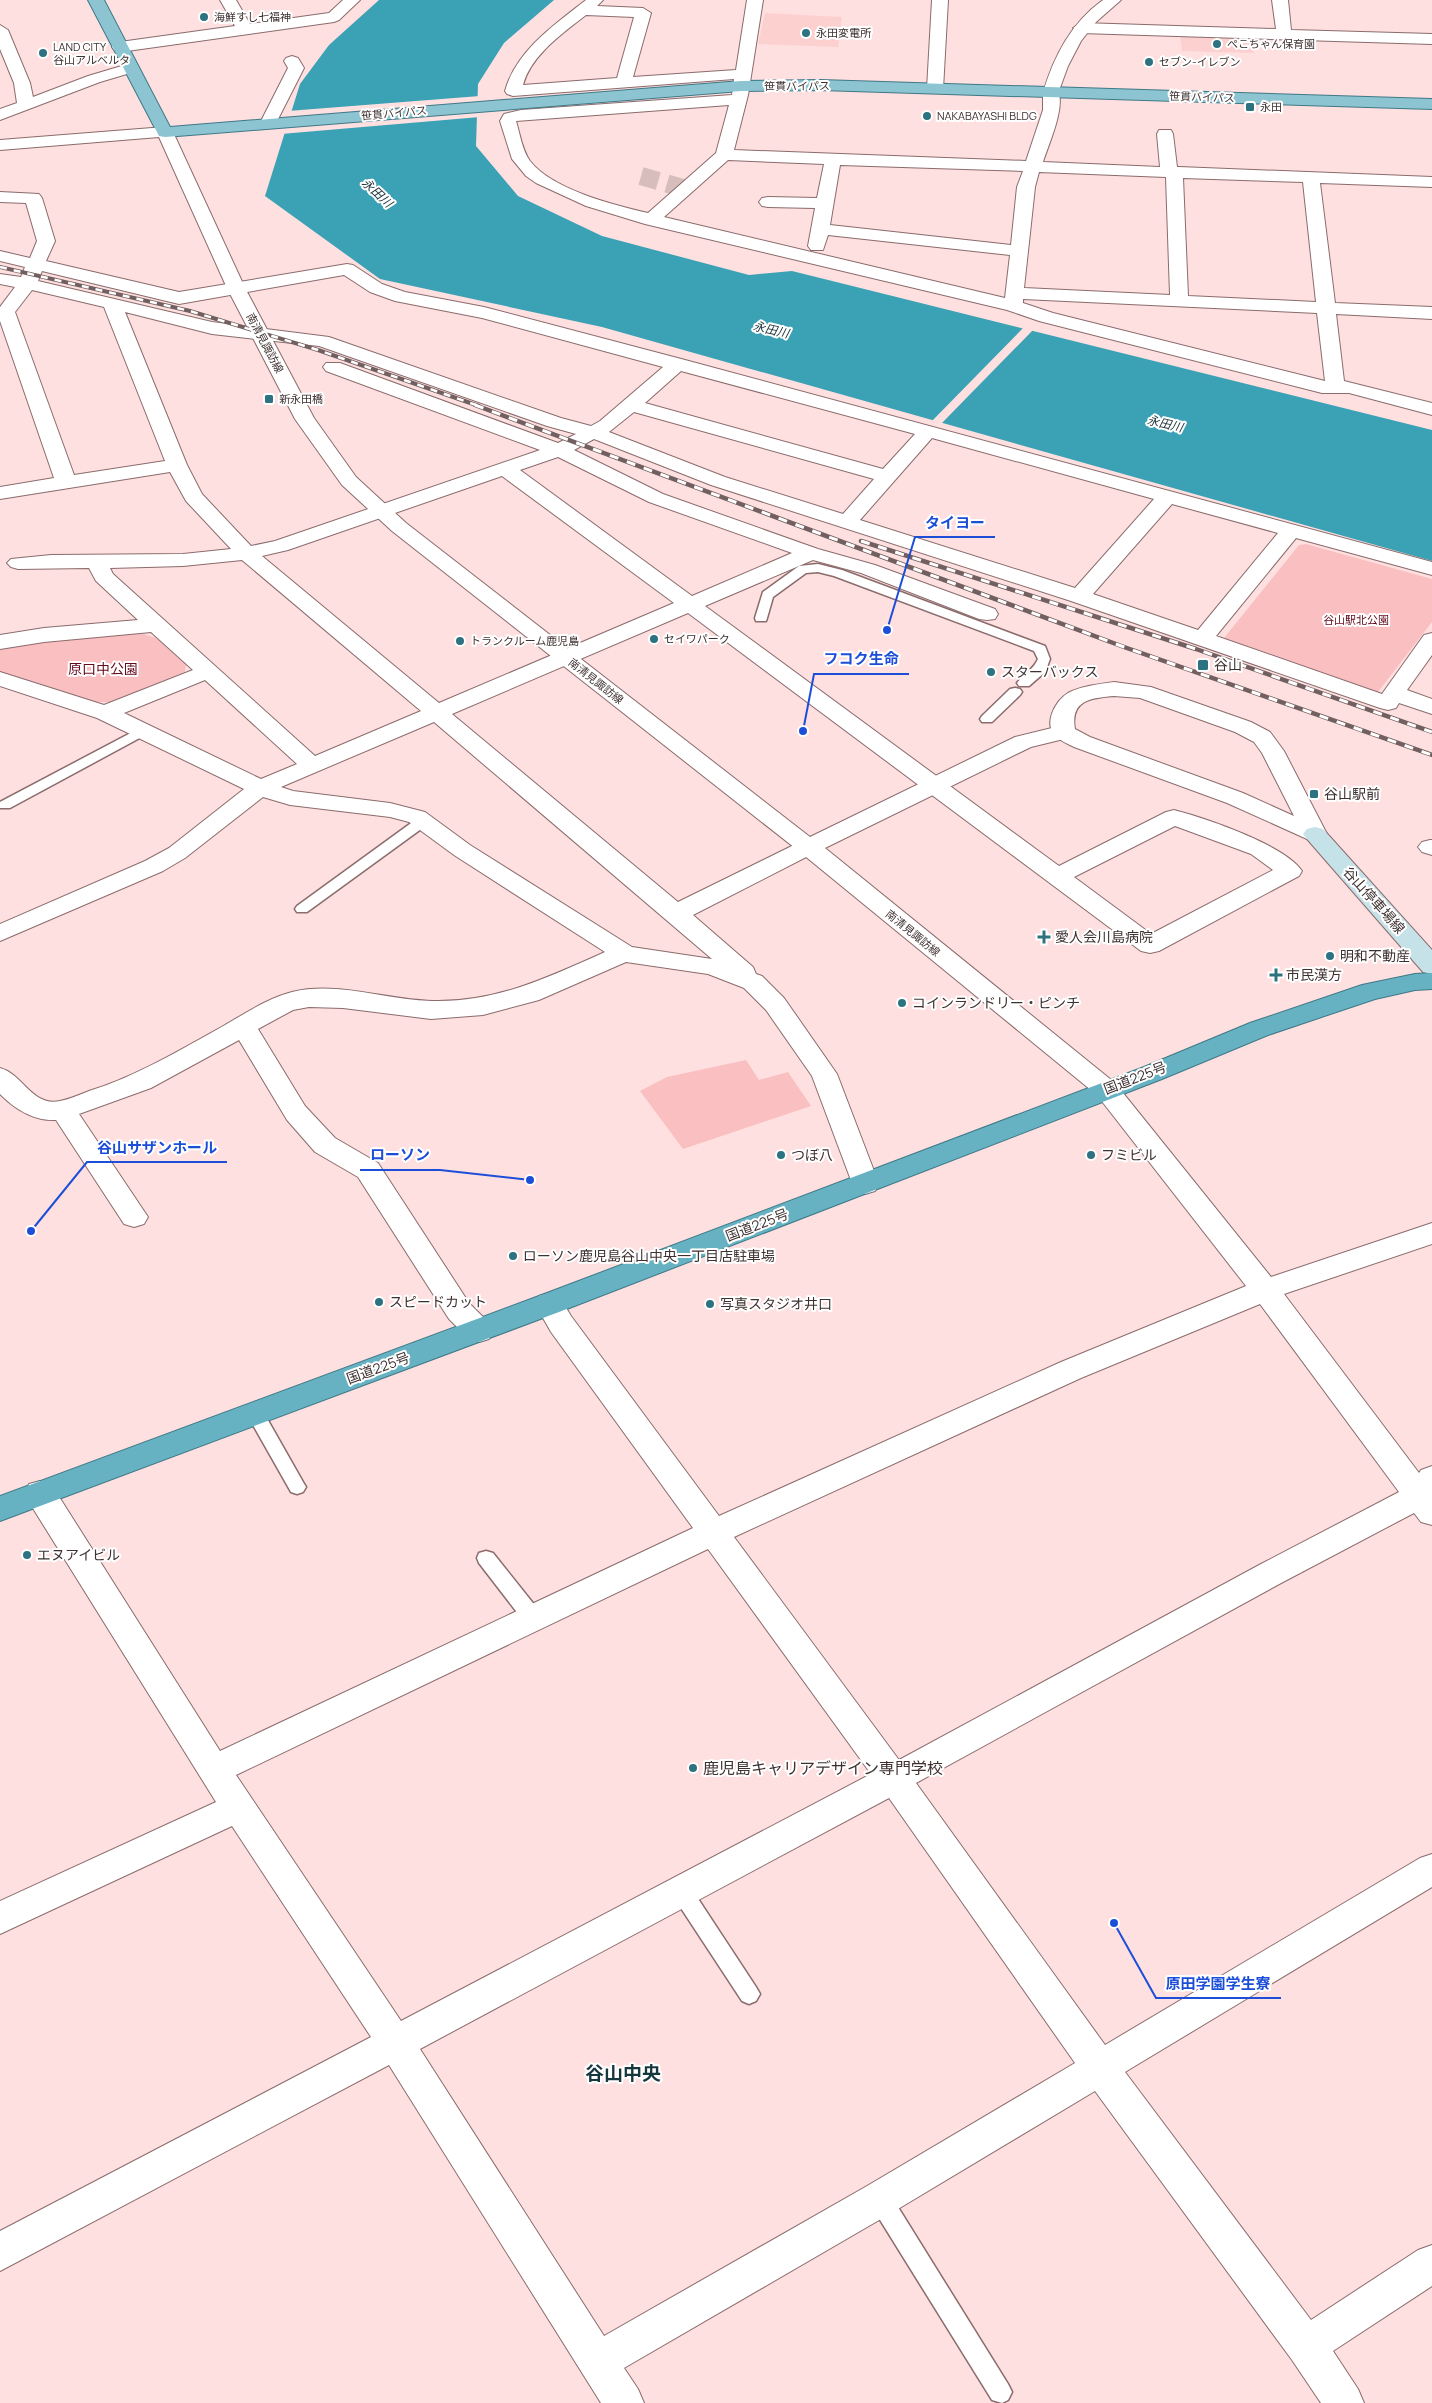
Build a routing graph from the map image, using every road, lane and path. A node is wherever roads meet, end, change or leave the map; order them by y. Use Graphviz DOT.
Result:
graph roads {
  1 [pos="96,0"];
  2 [pos="228,0"];
  3 [pos="352,0"];
  4 [pos="596,0"];
  5 [pos="755,0"];
  6 [pos="940,0"];
  7 [pos="1113,0"];
  8 [pos="1280,0"];
  9 [pos="581,5"];
  10 [pos="1081,28"];
  11 [pos="0,30"];
  12 [pos="245,30"];
  13 [pos="1284,34"];
  14 [pos="1432,38"];
  15 [pos="120,47"];
  16 [pos="292,61"];
  17 [pos="131,68"];
  18 [pos="624,81"];
  19 [pos="741,86"];
  20 [pos="935,89"];
  21 [pos="1050,93"];
  22 [pos="500,104"];
  23 [pos="1432,104"];
  24 [pos="26,106"];
  25 [pos="0,115"];
  26 [pos="268,123"];
  27 [pos="164,132"];
  28 [pos="1165,134"];
  29 [pos="0,145"];
  30 [pos="724,155"];
  31 [pos="833,159"];
  32 [pos="1032,166"];
  33 [pos="1172,171"];
  34 [pos="1311,176"];
  35 [pos="1432,182"];
  36 [pos="0,198"];
  37 [pos="768,202"];
  38 [pos="825,203"];
  39 [pos="651,220"];
  40 [pos="820,229"];
  41 [pos="1019,251"];
  42 [pos="0,256"];
  43 [pos="815,258"];
  44 [pos="36,264"];
  45 [pos="0,279"];
  46 [pos="27,284"];
  47 [pos="236,288"];
  48 [pos="1014,300"];
  49 [pos="1179,301"];
  50 [pos="112,303"];
  51 [pos="1326,308"];
  52 [pos="1432,313"];
  53 [pos="261,334"];
  54 [pos="678,364"];
  55 [pos="333,366"];
  56 [pos="1335,387"];
  57 [pos="631,405"];
  58 [pos="1432,409"];
  59 [pos="928,431"];
  60 [pos="593,432"];
  61 [pos="559,450"];
  62 [pos="177,465"];
  63 [pos="505,468"];
  64 [pos="888,476"];
  65 [pos="66,482"];
  66 [pos="0,493"];
  67 [pos="1168,496"];
  68 [pos="381,512"];
  69 [pos="846,523"];
  70 [pos="1292,530"];
  71 [pos="811,553"];
  72 [pos="248,555"];
  73 [pos="97,561"];
  74 [pos="18,563"];
  75 [pos="1432,569"];
  76 [pos="1079,596"];
  77 [pos="690,605"];
  78 [pos="987,614"];
  79 [pos="762,618"];
  80 [pos="156,625"];
  81 [pos="1203,638"];
  82 [pos="1432,640"];
  83 [pos="0,642"];
  84 [pos="565,657"];
  85 [pos="209,672"];
  86 [pos="0,679"];
  87 [pos="1394,693"];
  88 [pos="1432,707"];
  89 [pos="436,712"];
  90 [pos="105,713"];
  91 [pos="987,718"];
  92 [pos="142,731"];
  93 [pos="1064,732"];
  94 [pos="312,765"];
  95 [pos="1285,776"];
  96 [pos="935,786"];
  97 [pos="260,788"];
  98 [pos="1235,798"];
  99 [pos="5,805"];
  100 [pos="422,821"];
  101 [pos="1315,834"];
  102 [pos="808,847"];
  103 [pos="1057,876"];
  104 [pos="302,909"];
  105 [pos="676,913"];
  106 [pos="0,933"];
  107 [pos="624,953"];
  108 [pos="1432,966"];
  109 [pos="1432,981"];
  110 [pos="753,982"];
  111 [pos="243,1026"];
  112 [pos="0,1077"];
  113 [pos="1106,1089"];
  114 [pos="64,1110"];
  115 [pos="865,1184"];
  116 [pos="134,1217"];
  117 [pos="1432,1233"];
  118 [pos="1264,1290"];
  119 [pos="549,1304"];
  120 [pos="479,1331"];
  121 [pos="256,1413"];
  122 [pos="298,1487"];
  123 [pos="40,1493"];
  124 [pos="1428,1495"];
  125 [pos="0,1509"];
  126 [pos="715,1532"];
  127 [pos="486,1558"];
  128 [pos="533,1618"];
  129 [pos="214,1770"];
  130 [pos="894,1779"];
  131 [pos="239,1807"];
  132 [pos="1432,1869"];
  133 [pos="682,1892"];
  134 [pos="0,1918"];
  135 [pos="749,1994"];
  136 [pos="396,2044"];
  137 [pos="1099,2067"];
  138 [pos="880,2199"];
  139 [pos="0,2252"];
  140 [pos="1432,2264"];
  141 [pos="1306,2346"];
  142 [pos="598,2361"];
  143 [pos="1000,2392"];
  144 [pos="624,2403"];
  145 [pos="1344,2403"];
  1 -- 15 [label="main road"];
  2 -- 12 [label="street"];
  3 -- 12 [label="street"];
  4 -- 9 [label="street"];
  5 -- 19 [label="street"];
  6 -- 20 [label="street"];
  7 -- 10 [label="street"];
  8 -- 13 [label="street"];
  9 -- 18 [label="street"];
  9 -- 18 [label="street"];
  9 -- 22 [label="street"];
  10 -- 13 [label="street"];
  10 -- 21 [label="street"];
  11 -- 24 [label="street"];
  12 -- 15 [label="street"];
  13 -- 14 [label="street"];
  15 -- 17 [label="main road"];
  16 -- 26 [label="street"];
  17 -- 24 [label="street"];
  17 -- 27 [label="main road"];
  18 -- 19 [label="street"];
  19 -- 20 [label="main road, 笹貫バイパス"];
  19 -- 22 [label="main road, 笹貫バイパス"];
  19 -- 30 [label="street"];
  19 -- 39 [label="street"];
  20 -- 21 [label="main road, 笹貫バイパス"];
  21 -- 23 [label="main road, 笹貫バイパス"];
  21 -- 32 [label="street"];
  22 -- 26 [label="main road, 笹貫バイパス"];
  24 -- 25 [label="street"];
  26 -- 27 [label="main road, 笹貫バイパス"];
  27 -- 29 [label="street"];
  27 -- 47 [label="street, 南清見諏訪線"];
  28 -- 33 [label="street"];
  30 -- 31 [label="street"];
  30 -- 39 [label="street"];
  31 -- 32 [label="street"];
  31 -- 38 [label="street"];
  32 -- 33 [label="street"];
  32 -- 41 [label="street"];
  33 -- 34 [label="street"];
  33 -- 49 [label="street"];
  34 -- 35 [label="street"];
  34 -- 51 [label="street"];
  36 -- 44 [label="street"];
  37 -- 38 [label="street"];
  38 -- 40 [label="street"];
  39 -- 43 [label="street"];
  40 -- 41 [label="street"];
  40 -- 43 [label="street"];
  41 -- 48 [label="street"];
  42 -- 44 [label="street"];
  43 -- 48 [label="street"];
  44 -- 46 [label="street"];
  44 -- 47 [label="street"];
  45 -- 46 [label="street"];
  46 -- 50 [label="street"];
  46 -- 65 [label="street"];
  47 -- 53 [label="street, 南清見諏訪線"];
  47 -- 54 [label="street"];
  48 -- 49 [label="street"];
  48 -- 56 [label="street"];
  49 -- 51 [label="street"];
  50 -- 53 [label="street"];
  50 -- 62 [label="street"];
  51 -- 52 [label="street"];
  51 -- 56 [label="street"];
  53 -- 60 [label="street"];
  53 -- 68 [label="street, 南清見諏訪線"];
  54 -- 57 [label="street"];
  54 -- 59 [label="street"];
  55 -- 61 [label="street"];
  56 -- 58 [label="street"];
  57 -- 60 [label="street"];
  57 -- 64 [label="street"];
  59 -- 64 [label="street"];
  59 -- 67 [label="street"];
  60 -- 61 [label="street"];
  60 -- 69 [label="street"];
  61 -- 63 [label="street"];
  61 -- 71 [label="street"];
  62 -- 65 [label="street"];
  62 -- 72 [label="street"];
  63 -- 68 [label="street"];
  63 -- 77 [label="street"];
  64 -- 69 [label="street"];
  65 -- 66 [label="street"];
  67 -- 70 [label="street"];
  67 -- 76 [label="street"];
  68 -- 72 [label="street"];
  68 -- 84 [label="street, 南清見諏訪線"];
  69 -- 76 [label="street"];
  70 -- 75 [label="street"];
  70 -- 81 [label="street"];
  71 -- 77 [label="street"];
  71 -- 78 [label="street"];
  72 -- 73 [label="street"];
  72 -- 89 [label="street"];
  73 -- 74 [label="street"];
  73 -- 80 [label="street"];
  76 -- 81 [label="street"];
  77 -- 84 [label="street"];
  77 -- 96 [label="street"];
  79 -- 91 [label="lane"];
  80 -- 83 [label="street"];
  80 -- 85 [label="street"];
  81 -- 87 [label="street"];
  82 -- 87 [label="street"];
  84 -- 89 [label="street"];
  84 -- 102 [label="street, 南清見諏訪線"];
  85 -- 90 [label="street"];
  85 -- 94 [label="street"];
  86 -- 90 [label="street"];
  87 -- 88 [label="street"];
  89 -- 94 [label="street"];
  89 -- 105 [label="street"];
  90 -- 92 [label="street"];
  92 -- 97 [label="street"];
  92 -- 99 [label="lane"];
  93 -- 95 [label="street"];
  93 -- 96 [label="street"];
  93 -- 98 [label="street"];
  94 -- 97 [label="street"];
  95 -- 98 [label="street"];
  95 -- 101 [label="street"];
  96 -- 102 [label="street"];
  96 -- 103 [label="street"];
  97 -- 100 [label="street"];
  97 -- 106 [label="street"];
  98 -- 101 [label="street"];
  100 -- 104 [label="lane"];
  100 -- 107 [label="street"];
  101 -- 108 [label="main road, 谷山停車場線"];
  102 -- 105 [label="street"];
  102 -- 113 [label="street, 南清見諏訪線"];
  103 -- 103 [label="street"];
  105 -- 110 [label="street"];
  107 -- 110 [label="street"];
  107 -- 111 [label="street"];
  109 -- 113 [label="highway, 国道225号"];
  110 -- 115 [label="street"];
  111 -- 114 [label="street"];
  111 -- 120 [label="street"];
  112 -- 114 [label="street"];
  113 -- 115 [label="highway, 国道225号"];
  113 -- 118 [label="street, 南清見諏訪線"];
  114 -- 116 [label="street"];
  115 -- 119 [label="highway, 国道225号"];
  117 -- 118 [label="street"];
  118 -- 124 [label="street, 南清見諏訪線"];
  118 -- 126 [label="street"];
  119 -- 120 [label="highway, 国道225号"];
  119 -- 126 [label="street"];
  120 -- 121 [label="highway, 国道225号"];
  121 -- 122 [label="lane"];
  121 -- 123 [label="highway, 国道225号"];
  123 -- 125 [label="highway, 国道225号"];
  123 -- 129 [label="street"];
  124 -- 130 [label="street"];
  126 -- 128 [label="street"];
  126 -- 130 [label="street"];
  127 -- 128 [label="lane"];
  128 -- 129 [label="street"];
  129 -- 131 [label="street"];
  130 -- 133 [label="street"];
  130 -- 137 [label="street"];
  131 -- 134 [label="street"];
  131 -- 136 [label="street"];
  132 -- 137 [label="street"];
  133 -- 135 [label="lane"];
  133 -- 136 [label="street"];
  136 -- 139 [label="street"];
  136 -- 142 [label="street"];
  137 -- 138 [label="street"];
  137 -- 141 [label="street"];
  138 -- 142 [label="street"];
  138 -- 143 [label="lane"];
  140 -- 141 [label="street"];
  141 -- 145 [label="street"];
  142 -- 144 [label="street"];
}
